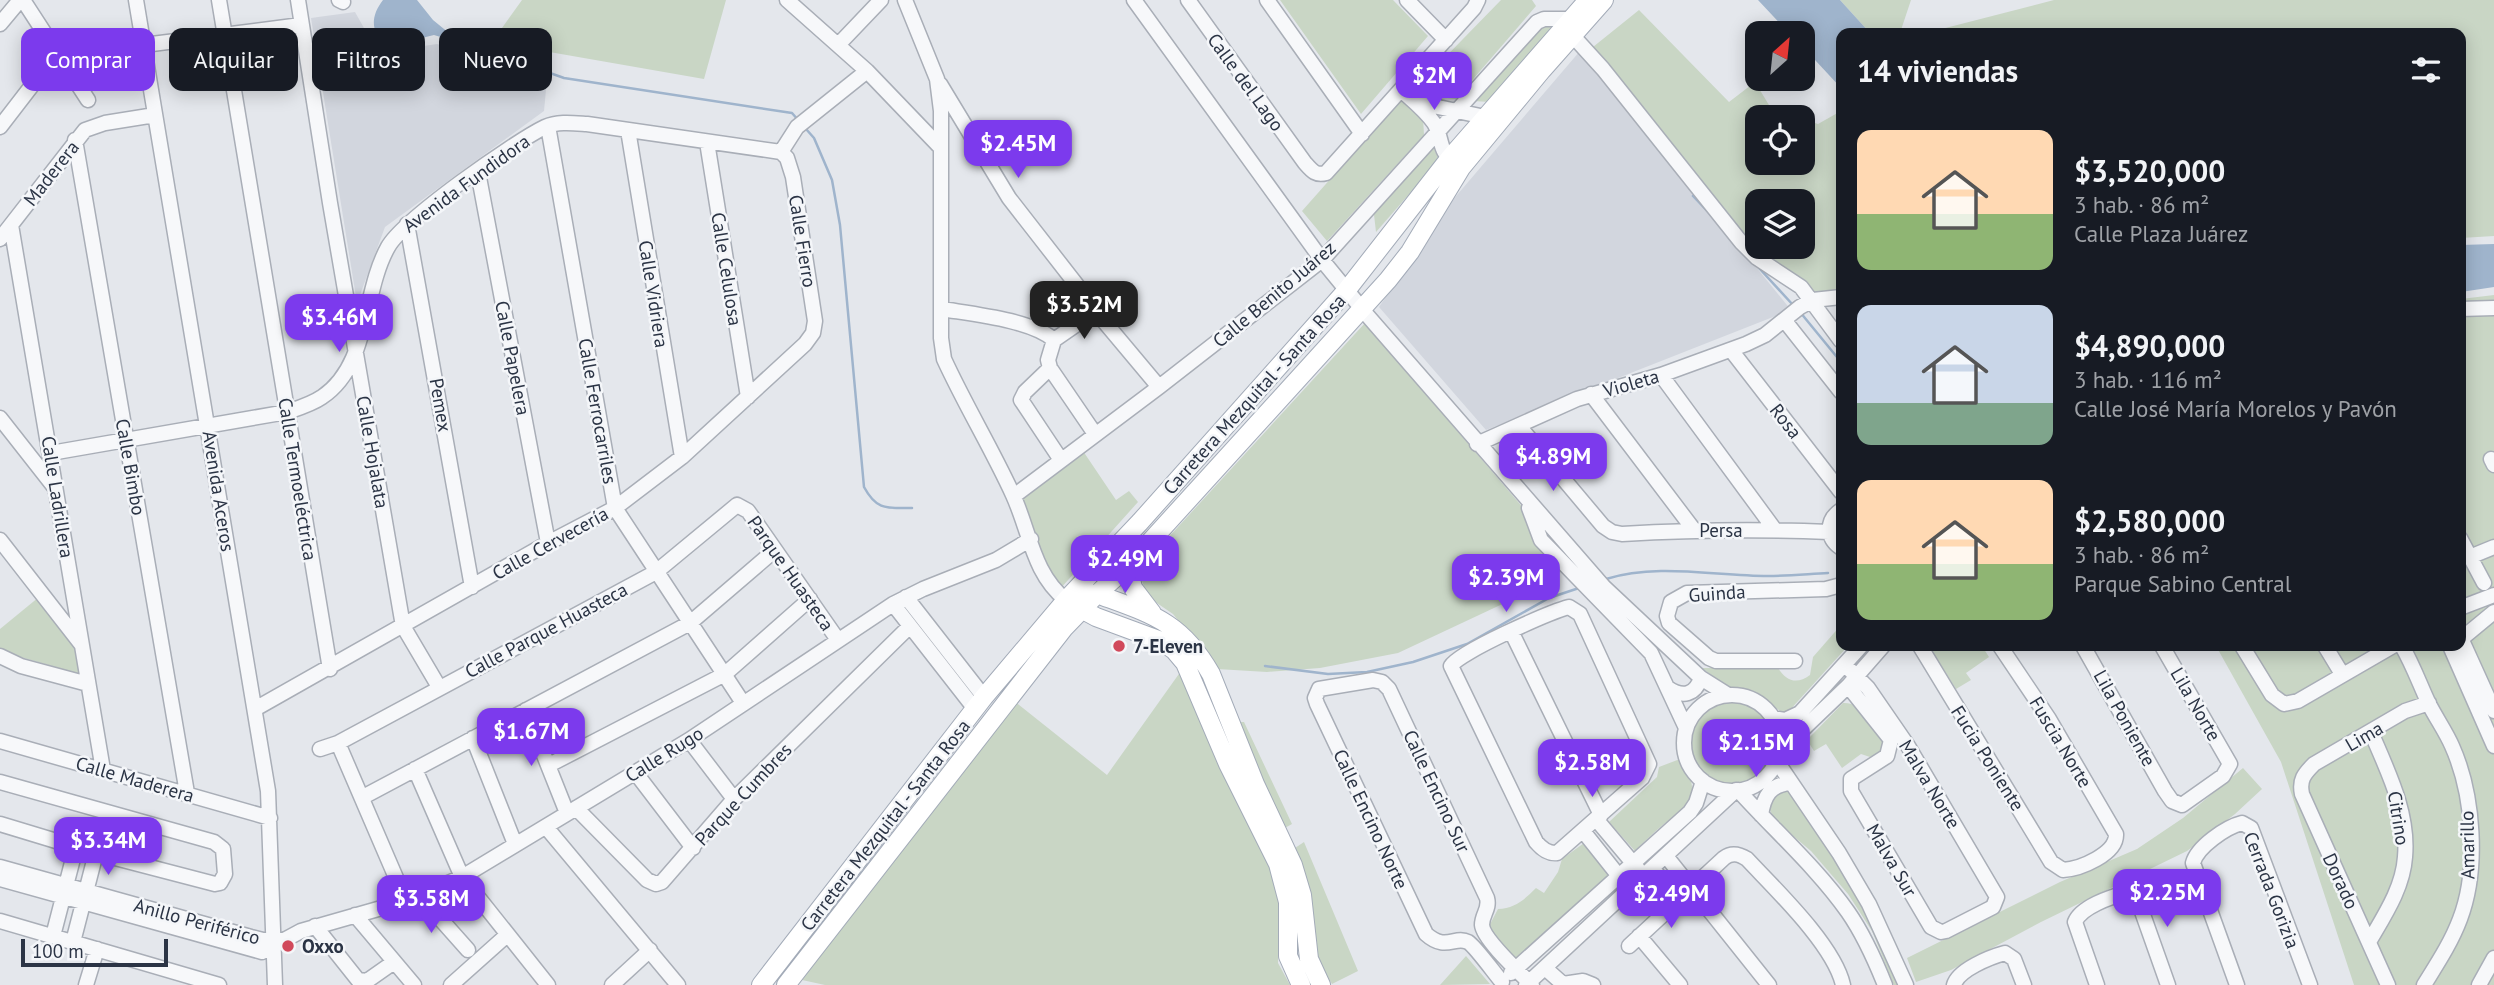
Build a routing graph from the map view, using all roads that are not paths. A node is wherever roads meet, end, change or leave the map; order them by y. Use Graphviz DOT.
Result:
graph roads {
  1 [pos="21,0"];
  2 [pos="136,0"];
  3 [pos="219,0"];
  4 [pos="298,0"];
  5 [pos="787,0"];
  6 [pos="881,0"];
  7 [pos="905,0"];
  8 [pos="1134,0"];
  9 [pos="1188,0"];
  10 [pos="1267,0"];
  11 [pos="1408,0"];
  12 [pos="1478,0"];
  13 [pos="1588,0"];
  14 [pos="1604,0"];
  15 [pos="0,24"];
  16 [pos="301,25"];
  17 [pos="1572,27"];
  18 [pos="40,28"];
  19 [pos="141,28"];
  20 [pos="224,28"];
  21 [pos="278,28"];
  22 [pos="1446,40"];
  23 [pos="838,44"];
  24 [pos="867,71"];
  25 [pos="937,79"];
  26 [pos="1405,86"];
  27 [pos="28,91"];
  28 [pos="82,91"];
  29 [pos="151,91"];
  30 [pos="234,91"];
  31 [pos="88,100"];
  32 [pos="1458,111"];
  33 [pos="155,115"];
  34 [pos="1492,120"];
  35 [pos="548,126"];
  36 [pos="0,127"];
  37 [pos="628,130"];
  38 [pos="1438,132"];
  39 [pos="1362,134"];
  40 [pos="75,140"];
  41 [pos="707,142"];
  42 [pos="940,147"];
  43 [pos="781,152"];
  44 [pos="1449,159"];
  45 [pos="478,172"];
  46 [pos="11,225"];
  47 [pos="407,225"];
  48 [pos="0,239"];
  49 [pos="1322,260"];
  50 [pos="1083,293"];
  51 [pos="1836,299"];
  52 [pos="1355,300"];
  53 [pos="2494,308"];
  54 [pos="942,309"];
  55 [pos="2466,309"];
  56 [pos="1798,310"];
  57 [pos="1836,332"];
  58 [pos="813,333"];
  59 [pos="1054,340"];
  60 [pos="356,349"];
  61 [pos="1731,350"];
  62 [pos="1050,368"];
  63 [pos="1661,375"];
  64 [pos="1836,382"];
  65 [pos="1159,387"];
  66 [pos="1591,394"];
  67 [pos="748,397"];
  68 [pos="288,412"];
  69 [pos="0,418"];
  70 [pos="208,426"];
  71 [pos="1519,426"];
  72 [pos="1095,434"];
  73 [pos="126,439"];
  74 [pos="1477,444"];
  75 [pos="51,453"];
  76 [pos="682,457"];
  77 [pos="1061,460"];
  78 [pos="1836,486"];
  79 [pos="56,489"];
  80 [pos="1014,496"];
  81 [pos="744,507"];
  82 [pos="615,508"];
  83 [pos="1836,514"];
  84 [pos="1694,530"];
  85 [pos="1775,530"];
  86 [pos="1829,532"];
  87 [pos="1031,539"];
  88 [pos="0,540"];
  89 [pos="548,543"];
  90 [pos="1836,544"];
  91 [pos="2466,547"];
  92 [pos="2494,547"];
  93 [pos="775,550"];
  94 [pos="2472,556"];
  95 [pos="1128,566"];
  96 [pos="656,572"];
  97 [pos="2484,583"];
  98 [pos="1836,586"];
  99 [pos="472,587"];
  100 [pos="1598,591"];
  101 [pos="1097,594"];
  102 [pos="2494,595"];
  103 [pos="810,599"];
  104 [pos="900,600"];
  105 [pos="1073,601"];
  106 [pos="2479,603"];
  107 [pos="2466,606"];
  108 [pos="1154,615"];
  109 [pos="2489,615"];
  110 [pos="690,623"];
  111 [pos="403,626"];
  112 [pos="910,626"];
  113 [pos="1511,631"];
  114 [pos="2466,634"];
  115 [pos="838,640"];
  116 [pos="82,645"];
  117 [pos="1857,651"];
  118 [pos="1879,651"];
  119 [pos="1923,651"];
  120 [pos="2003,651"];
  121 [pos="2087,651"];
  122 [pos="2165,651"];
  123 [pos="2245,651"];
  124 [pos="2328,651"];
  125 [pos="2384,651"];
  126 [pos="2404,651"];
  127 [pos="2459,651"];
  128 [pos="2461,651"];
  129 [pos="0,656"];
  130 [pos="1794,662"];
  131 [pos="1845,665"];
  132 [pos="330,668"];
  133 [pos="954,670"];
  134 [pos="725,674"];
  135 [pos="2342,674"];
  136 [pos="1701,678"];
  137 [pos="1852,681"];
  138 [pos="88,684"];
  139 [pos="439,687"];
  140 [pos="1668,688"];
  141 [pos="1728,695"];
  142 [pos="1315,698"];
  143 [pos="979,703"];
  144 [pos="2429,703"];
  145 [pos="743,704"];
  146 [pos="255,709"];
  147 [pos="526,710"];
  148 [pos="2494,711"];
  149 [pos="1772,718"];
  150 [pos="1686,728"];
  151 [pos="2371,732"];
  152 [pos="473,737"];
  153 [pos="689,740"];
  154 [pos="0,741"];
  155 [pos="338,743"];
  156 [pos="1908,746"];
  157 [pos="2494,746"];
  158 [pos="320,749"];
  159 [pos="1887,756"];
  160 [pos="1777,757"];
  161 [pos="2230,762"];
  162 [pos="549,765"];
  163 [pos="415,769"];
  164 [pos="103,770"];
  165 [pos="635,772"];
  166 [pos="2303,775"];
  167 [pos="1703,780"];
  168 [pos="0,782"];
  169 [pos="1790,783"];
  170 [pos="1737,790"];
  171 [pos="187,793"];
  172 [pos="363,797"];
  173 [pos="734,799"];
  174 [pos="572,810"];
  175 [pos="1760,815"];
  176 [pos="1599,817"];
  177 [pos="271,818"];
  178 [pos="0,824"];
  179 [pos="546,827"];
  180 [pos="1583,831"];
  181 [pos="2117,839"];
  182 [pos="514,844"];
  183 [pos="693,848"];
  184 [pos="1666,856"];
  185 [pos="1632,862"];
  186 [pos="0,867"];
  187 [pos="1648,872"];
  188 [pos="1618,875"];
  189 [pos="462,877"];
  190 [pos="0,879"];
  191 [pos="1692,888"];
  192 [pos="64,891"];
  193 [pos="420,896"];
  194 [pos="84,897"];
  195 [pos="1678,900"];
  196 [pos="406,901"];
  197 [pos="355,915"];
  198 [pos="0,921"];
  199 [pos="315,926"];
  200 [pos="1941,932"];
  201 [pos="508,935"];
  202 [pos="53,936"];
  203 [pos="73,942"];
  204 [pos="277,942"];
  205 [pos="2369,942"];
  206 [pos="97,949"];
  207 [pos="468,950"];
  208 [pos="650,950"];
  209 [pos="2494,958"];
  210 [pos="394,962"];
  211 [pos="1516,968"];
  212 [pos="1545,968"];
  213 [pos="1500,983"];
  214 [pos="1529,984"];
  215 [pos="86,985"];
  216 [pos="219,985"];
  217 [pos="275,985"];
  218 [pos="414,985"];
  219 [pos="451,985"];
  220 [pos="548,985"];
  221 [pos="612,985"];
  222 [pos="678,985"];
  223 [pos="761,985"];
  224 [pos="786,985"];
  225 [pos="1301,985"];
  226 [pos="1321,985"];
  227 [pos="1593,985"];
  228 [pos="1680,985"];
  229 [pos="1769,985"];
  230 [pos="1843,985"];
  231 [pos="1885,985"];
  232 [pos="1906,985"];
  233 [pos="1954,985"];
  234 [pos="2024,985"];
  235 [pos="2097,985"];
  236 [pos="2168,985"];
  237 [pos="2237,985"];
  238 [pos="2309,985"];
  239 [pos="2388,985"];
  240 [pos="2424,985"];
  241 [pos="2479,985"];
  1 -- 15 [label="street"];
  1 -- 18 [label="street"];
  2 -- 19 [label="street, Avenida Aceros"];
  3 -- 20 [label="street, Calle Termoeléctrica"];
  4 -- 16 [label="street, Calle Hojalata"];
  5 -- 23 [label="street"];
  6 -- 23 [label="street"];
  7 -- 25 [label="street"];
  8 -- 49 [label="street"];
  9 -- 39 [label="street, Calle del Lago"];
  10 -- 39 [label="street"];
  11 -- 22 [label="street"];
  12 -- 22 [label="street"];
  13 -- 17 [label="main road, Carretera Mezquital - Santa Rosa"];
  14 -- 17 [label="main road, Carretera Mezquital - Santa Rosa"];
  16 -- 21 [label="street"];
  16 -- 60 [label="street, Calle Hojalata"];
  17 -- 32 [label="street, Calle Benito Juárez"];
  17 -- 34 [label="main road, Carretera Mezquital - Santa Rosa"];
  17 -- 56 [label="street"];
  22 -- 26 [label="street"];
  23 -- 24 [label="street"];
  24 -- 42 [label="street"];
  24 -- 43 [label="street"];
  25 -- 42 [label="street"];
  25 -- 50 [label="street"];
  26 -- 32 [label="street"];
  26 -- 38 [label="street"];
  26 -- 39 [label="street"];
  27 -- 36 [label="street"];
  28 -- 31 [label="street"];
  29 -- 33 [label="street, Avenida Aceros"];
  30 -- 68 [label="street, Calle Termoeléctrica"];
  32 -- 34 [label="street"];
  32 -- 38 [label="street, Calle Benito Juárez"];
  33 -- 40 [label="street, Maderera"];
  33 -- 70 [label="street, Avenida Aceros"];
  34 -- 44 [label="main road, Carretera Mezquital - Santa Rosa"];
  34 -- 52 [label="main road, Carretera Mezquital - Santa Rosa"];
  35 -- 37 [label="street, Avenida Fundidora"];
  35 -- 45 [label="street, Avenida Fundidora"];
  35 -- 82 [label="street, Calle Ferrocarriles"];
  37 -- 41 [label="street, Avenida Fundidora"];
  37 -- 76 [label="street, Calle Vidriera"];
  38 -- 44 [label="street"];
  38 -- 49 [label="street, Calle Benito Juárez"];
  40 -- 46 [label="street, Maderera"];
  40 -- 73 [label="street, Calle Bimbo"];
  41 -- 43 [label="street, Avenida Fundidora"];
  41 -- 67 [label="street, Calle Celulosa"];
  42 -- 54 [label="street"];
  43 -- 58 [label="street, Calle Fierro"];
  44 -- 52 [label="main road, Carretera Mezquital - Santa Rosa"];
  45 -- 47 [label="street, Avenida Fundidora"];
  45 -- 89 [label="street, Calle Papelera"];
  46 -- 48 [label="street, Maderera"];
  46 -- 75 [label="street, Calle Ladrillera"];
  47 -- 60 [label="street, Avenida Fundidora"];
  47 -- 99 [label="street, Pemex"];
  49 -- 52 [label="street"];
  49 -- 65 [label="street, Calle Benito Juárez"];
  51 -- 56 [label="street"];
  52 -- 74 [label="street"];
  52 -- 95 [label="main road, Carretera Mezquital - Santa Rosa"];
  52 -- 105 [label="main road, Carretera Mezquital - Santa Rosa"];
  53 -- 55 [label="street"];
  54 -- 59 [label="street"];
  54 -- 80 [label="street"];
  56 -- 57 [label="street"];
  56 -- 61 [label="street, Violeta"];
  56 -- 64 [label="street"];
  58 -- 67 [label="street, Calle Cervecería"];
  59 -- 62 [label="street"];
  59 -- 65 [label="street"];
  60 -- 68 [label="street, Avenida Fundidora"];
  60 -- 111 [label="street, Calle Hojalata"];
  61 -- 63 [label="street, Violeta"];
  61 -- 78 [label="street, Rosa"];
  62 -- 72 [label="street"];
  62 -- 77 [label="street"];
  63 -- 66 [label="street, Violeta"];
  63 -- 85 [label="street"];
  65 -- 72 [label="street, Calle Benito Juárez"];
  66 -- 71 [label="street, Violeta"];
  66 -- 84 [label="street"];
  67 -- 76 [label="street, Calle Cervecería"];
  68 -- 70 [label="street, Avenida Fundidora"];
  68 -- 132 [label="street, Calle Termoeléctrica"];
  69 -- 79 [label="street"];
  70 -- 73 [label="street, Avenida Fundidora"];
  70 -- 146 [label="street, Avenida Aceros"];
  71 -- 74 [label="street, Violeta"];
  71 -- 84 [label="street, Persa"];
  72 -- 77 [label="street, Calle Benito Juárez"];
  73 -- 75 [label="street, Avenida Fundidora"];
  73 -- 171 [label="street, Calle Bimbo"];
  74 -- 100 [label="street"];
  75 -- 79 [label="street, Calle Ladrillera"];
  76 -- 82 [label="street, Calle Cervecería"];
  77 -- 80 [label="street, Calle Benito Juárez"];
  79 -- 116 [label="street, Calle Ladrillera"];
  80 -- 87 [label="street"];
  81 -- 93 [label="street, Parque Huasteca"];
  81 -- 96 [label="street, Calle Parque Huasteca"];
  82 -- 89 [label="street, Calle Cervecería"];
  82 -- 96 [label="street, Calle Ferrocarriles"];
  83 -- 86 [label="street"];
  84 -- 85 [label="street, Persa"];
  85 -- 86 [label="street, Persa"];
  86 -- 90 [label="street"];
  87 -- 104 [label="street, Calle Rugo"];
  87 -- 105 [label="street"];
  88 -- 116 [label="street"];
  89 -- 99 [label="street, Calle Cervecería"];
  91 -- 94 [label="street"];
  92 -- 94 [label="street"];
  93 -- 103 [label="street, Parque Huasteca"];
  93 -- 110 [label="street"];
  94 -- 97 [label="street"];
  95 -- 101 [label="main road, Carretera Mezquital - Santa Rosa"];
  95 -- 108 [label="main road"];
  96 -- 110 [label="street, Calle Ferrocarriles"];
  96 -- 139 [label="street, Calle Parque Huasteca"];
  98 -- 130 [label="street, Guinda"];
  99 -- 111 [label="street, Calle Cervecería"];
  100 -- 136 [label="street"];
  100 -- 140 [label="street"];
  101 -- 105 [label="main road"];
  101 -- 108 [label="main road"];
  102 -- 106 [label="street"];
  103 -- 115 [label="street, Parque Huasteca"];
  103 -- 134 [label="street"];
  104 -- 112 [label="street"];
  104 -- 115 [label="street, Calle Rugo"];
  104 -- 133 [label="street"];
  105 -- 143 [label="main road, Carretera Mezquital - Santa Rosa"];
  105 -- 224 [label="main road, Carretera Mezquital - Santa Rosa"];
  105 -- 225 [label="main road"];
  106 -- 107 [label="street"];
  106 -- 109 [label="street"];
  108 -- 226 [label="main road"];
  109 -- 114 [label="street"];
  110 -- 134 [label="street, Calle Ferrocarriles"];
  110 -- 147 [label="street"];
  111 -- 132 [label="street, Calle Cervecería"];
  111 -- 139 [label="street, Calle Hojalata"];
  112 -- 133 [label="street"];
  112 -- 173 [label="street, Parque Cumbres"];
  113 -- 176 [label="street"];
  113 -- 176 [label="street"];
  113 -- 180 [label="street"];
  115 -- 145 [label="street, Calle Rugo"];
  116 -- 138 [label="street, Calle Ladrillera"];
  117 -- 131 [label="street"];
  118 -- 137 [label="street"];
  119 -- 181 [label="street, Fucia Poniente"];
  120 -- 181 [label="street, Fuscia Norte"];
  121 -- 161 [label="street, Lila Poniente"];
  122 -- 161 [label="street, Lila Norte"];
  123 -- 135 [label="street"];
  124 -- 135 [label="street"];
  125 -- 135 [label="street"];
  126 -- 144 [label="street, Amarillo"];
  127 -- 157 [label="street"];
  128 -- 148 [label="street"];
  129 -- 138 [label="street"];
  131 -- 137 [label="street"];
  131 -- 149 [label="street"];
  132 -- 146 [label="street, Calle Cervecería"];
  133 -- 143 [label="street"];
  134 -- 145 [label="street, Calle Ferrocarriles"];
  134 -- 162 [label="street"];
  136 -- 140 [label="street"];
  136 -- 141 [label="street"];
  137 -- 156 [label="street, Malva Norte"];
  137 -- 159 [label="street, Malva Norte"];
  137 -- 160 [label="street"];
  138 -- 164 [label="street, Calle Ladrillera"];
  139 -- 155 [label="street, Calle Parque Huasteca"];
  140 -- 150 [label="street"];
  141 -- 149 [label="street"];
  141 -- 150 [label="street"];
  142 -- 211 [label="street, Calle Encino Sur"];
  142 -- 213 [label="street, Calle Encino Norte"];
  143 -- 223 [label="main road, Carretera Mezquital - Santa Rosa"];
  144 -- 151 [label="street, Lima"];
  144 -- 240 [label="street, Amarillo"];
  145 -- 153 [label="street, Calle Rugo"];
  146 -- 177 [label="street, Avenida Aceros"];
  147 -- 152 [label="street"];
  147 -- 162 [label="street"];
  149 -- 160 [label="street"];
  150 -- 167 [label="street"];
  151 -- 166 [label="street, Lima"];
  151 -- 205 [label="street, Citrino"];
  152 -- 163 [label="street"];
  152 -- 182 [label="street"];
  153 -- 165 [label="street, Calle Rugo"];
  153 -- 173 [label="street"];
  154 -- 164 [label="street, Calle Maderera"];
  155 -- 158 [label="street, Calle Parque Huasteca"];
  155 -- 172 [label="street"];
  156 -- 159 [label="street"];
  156 -- 200 [label="street, Malva Norte"];
  159 -- 200 [label="street, Malva Sur"];
  160 -- 169 [label="street"];
  160 -- 170 [label="street"];
  162 -- 174 [label="street"];
  163 -- 172 [label="street"];
  163 -- 189 [label="street"];
  164 -- 171 [label="street, Calle Maderera"];
  165 -- 174 [label="street, Calle Rugo"];
  165 -- 183 [label="street"];
  166 -- 205 [label="street, Dorado"];
  167 -- 170 [label="street"];
  167 -- 185 [label="street"];
  168 -- 194 [label="street"];
  169 -- 175 [label="street"];
  169 -- 232 [label="street"];
  170 -- 175 [label="street"];
  170 -- 184 [label="street"];
  171 -- 177 [label="street, Calle Maderera"];
  172 -- 196 [label="street"];
  173 -- 183 [label="street, Parque Cumbres"];
  174 -- 179 [label="street, Calle Rugo"];
  174 -- 183 [label="street, Parque Cumbres"];
  175 -- 231 [label="street"];
  176 -- 180 [label="street"];
  176 -- 185 [label="street"];
  177 -- 204 [label="street, Avenida Aceros"];
  178 -- 192 [label="street"];
  179 -- 182 [label="street, Calle Rugo"];
  179 -- 208 [label="street"];
  180 -- 188 [label="street"];
  182 -- 189 [label="street, Calle Rugo"];
  184 -- 187 [label="street"];
  184 -- 191 [label="street"];
  185 -- 187 [label="street"];
  185 -- 188 [label="street"];
  186 -- 192 [label="street, Anillo Periférico"];
  187 -- 195 [label="street"];
  187 -- 212 [label="street"];
  188 -- 211 [label="street"];
  189 -- 193 [label="street, Calle Rugo"];
  189 -- 201 [label="street"];
  190 -- 192 [label="street, Anillo Periférico"];
  191 -- 195 [label="street"];
  191 -- 229 [label="street"];
  191 -- 230 [label="street"];
  192 -- 194 [label="street, Anillo Periférico"];
  192 -- 202 [label="street"];
  193 -- 196 [label="street, Calle Rugo"];
  193 -- 207 [label="street"];
  194 -- 203 [label="street"];
  194 -- 204 [label="street, Anillo Periférico"];
  195 -- 228 [label="street"];
  196 -- 197 [label="street, Calle Rugo"];
  197 -- 199 [label="street, Calle Rugo"];
  197 -- 210 [label="street"];
  198 -- 202 [label="street"];
  199 -- 204 [label="street, Calle Rugo"];
  199 -- 210 [label="street"];
  201 -- 219 [label="street"];
  201 -- 220 [label="street"];
  202 -- 203 [label="street"];
  203 -- 206 [label="street"];
  204 -- 217 [label="street, Avenida Aceros"];
  205 -- 239 [label="street, Dorado"];
  206 -- 215 [label="street"];
  206 -- 216 [label="street"];
  208 -- 221 [label="street"];
  208 -- 222 [label="street"];
  209 -- 241 [label="street"];
  210 -- 218 [label="street"];
  211 -- 213 [label="street"];
  211 -- 214 [label="street"];
  212 -- 214 [label="street"];
  212 -- 227 [label="street"];
  233 -- 234 [label="street"];
  235 -- 236 [label="street"];
  237 -- 238 [label="street, Cerrada Gorizia"];
}
